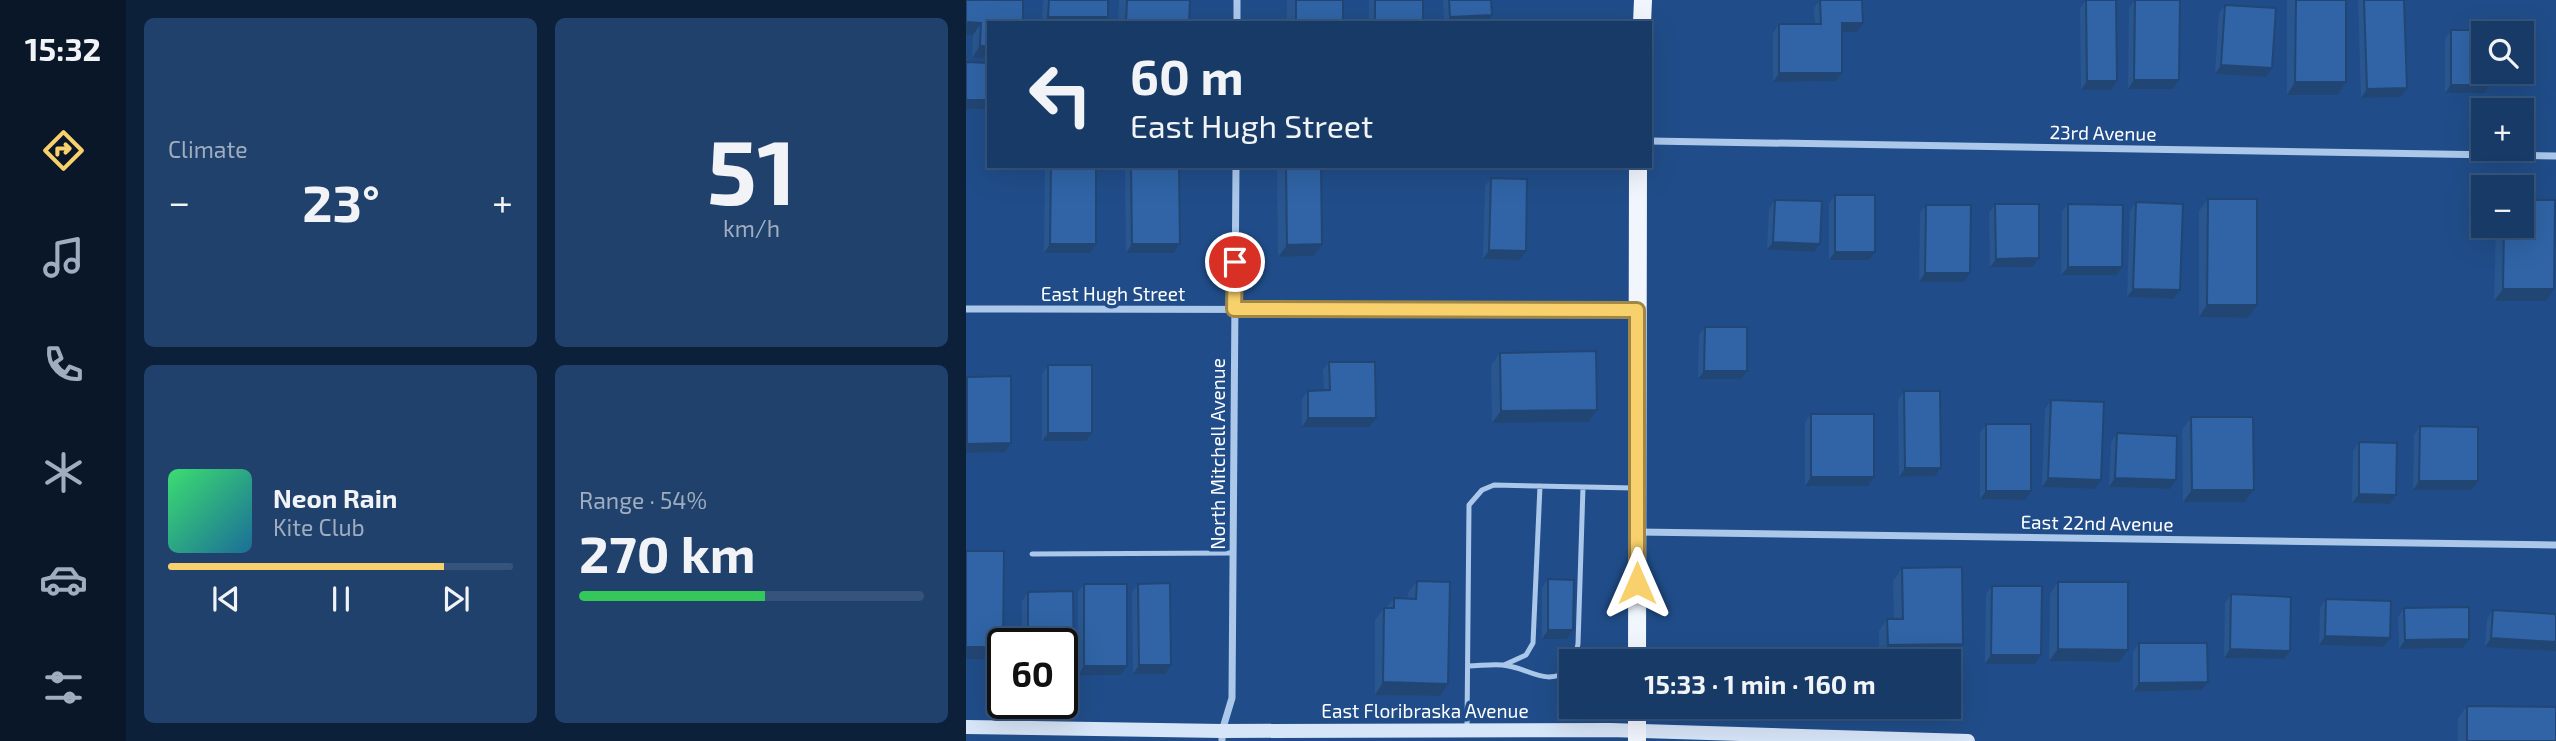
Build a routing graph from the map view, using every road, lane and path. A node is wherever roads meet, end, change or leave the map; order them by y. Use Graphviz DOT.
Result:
graph roads {
  1 [pos="1237,0"];
  2 [pos="1643,0"];
  3 [pos="1237,21"];
  4 [pos="1642,21"];
  5 [pos="1652,141"];
  6 [pos="2556,156"];
  7 [pos="1236,168"];
  8 [pos="1638,168"];
  9 [pos="966,309"];
  10 [pos="1234,309"];
  11 [pos="1637,310"];
  12 [pos="1540,486"];
  13 [pos="1583,487"];
  14 [pos="1637,488"];
  15 [pos="1637,532"];
  16 [pos="2556,545"];
  17 [pos="1233,553"];
  18 [pos="1031,554"];
  19 [pos="1577,649"];
  20 [pos="1637,649"];
  21 [pos="1504,665"];
  22 [pos="1468,666"];
  23 [pos="1559,677"];
  24 [pos="966,727"];
  25 [pos="1467,731"];
  26 [pos="1222,736"];
  27 [pos="1502,736"];
  28 [pos="1564,736"];
  29 [pos="1637,736"];
  30 [pos="1968,741"];
  1 -- 3 [label="street"];
  2 -- 4 [label="main road"];
  5 -- 6 [label="street, 23rd Avenue"];
  7 -- 10 [label="street, North Mitchell Avenue"];
  8 -- 11 [label="main road"];
  9 -- 10 [label="street, East Hugh Street"];
  10 -- 11 [label="street, East Hugh Street"];
  10 -- 17 [label="street, North Mitchell Avenue"];
  11 -- 14 [label="main road"];
  12 -- 13 [label="lane"];
  12 -- 21 [label="lane"];
  12 -- 22 [label="lane"];
  13 -- 14 [label="lane"];
  13 -- 19 [label="lane"];
  14 -- 15 [label="main road"];
  15 -- 16 [label="street, East 22nd Avenue"];
  15 -- 20 [label="main road"];
  17 -- 18 [label="lane"];
  17 -- 26 [label="street, North Mitchell Avenue"];
  21 -- 22 [label="lane"];
  21 -- 23 [label="lane"];
  22 -- 25 [label="lane"];
  24 -- 26 [label="street, East Floribraska Avenue"];
  25 -- 26 [label="street, East Floribraska Avenue"];
  25 -- 27 [label="street, East Floribraska Avenue"];
  27 -- 28 [label="street, East Floribraska Avenue"];
  28 -- 29 [label="street, East Floribraska Avenue"];
  29 -- 30 [label="street, East Floribraska Avenue"];
}
